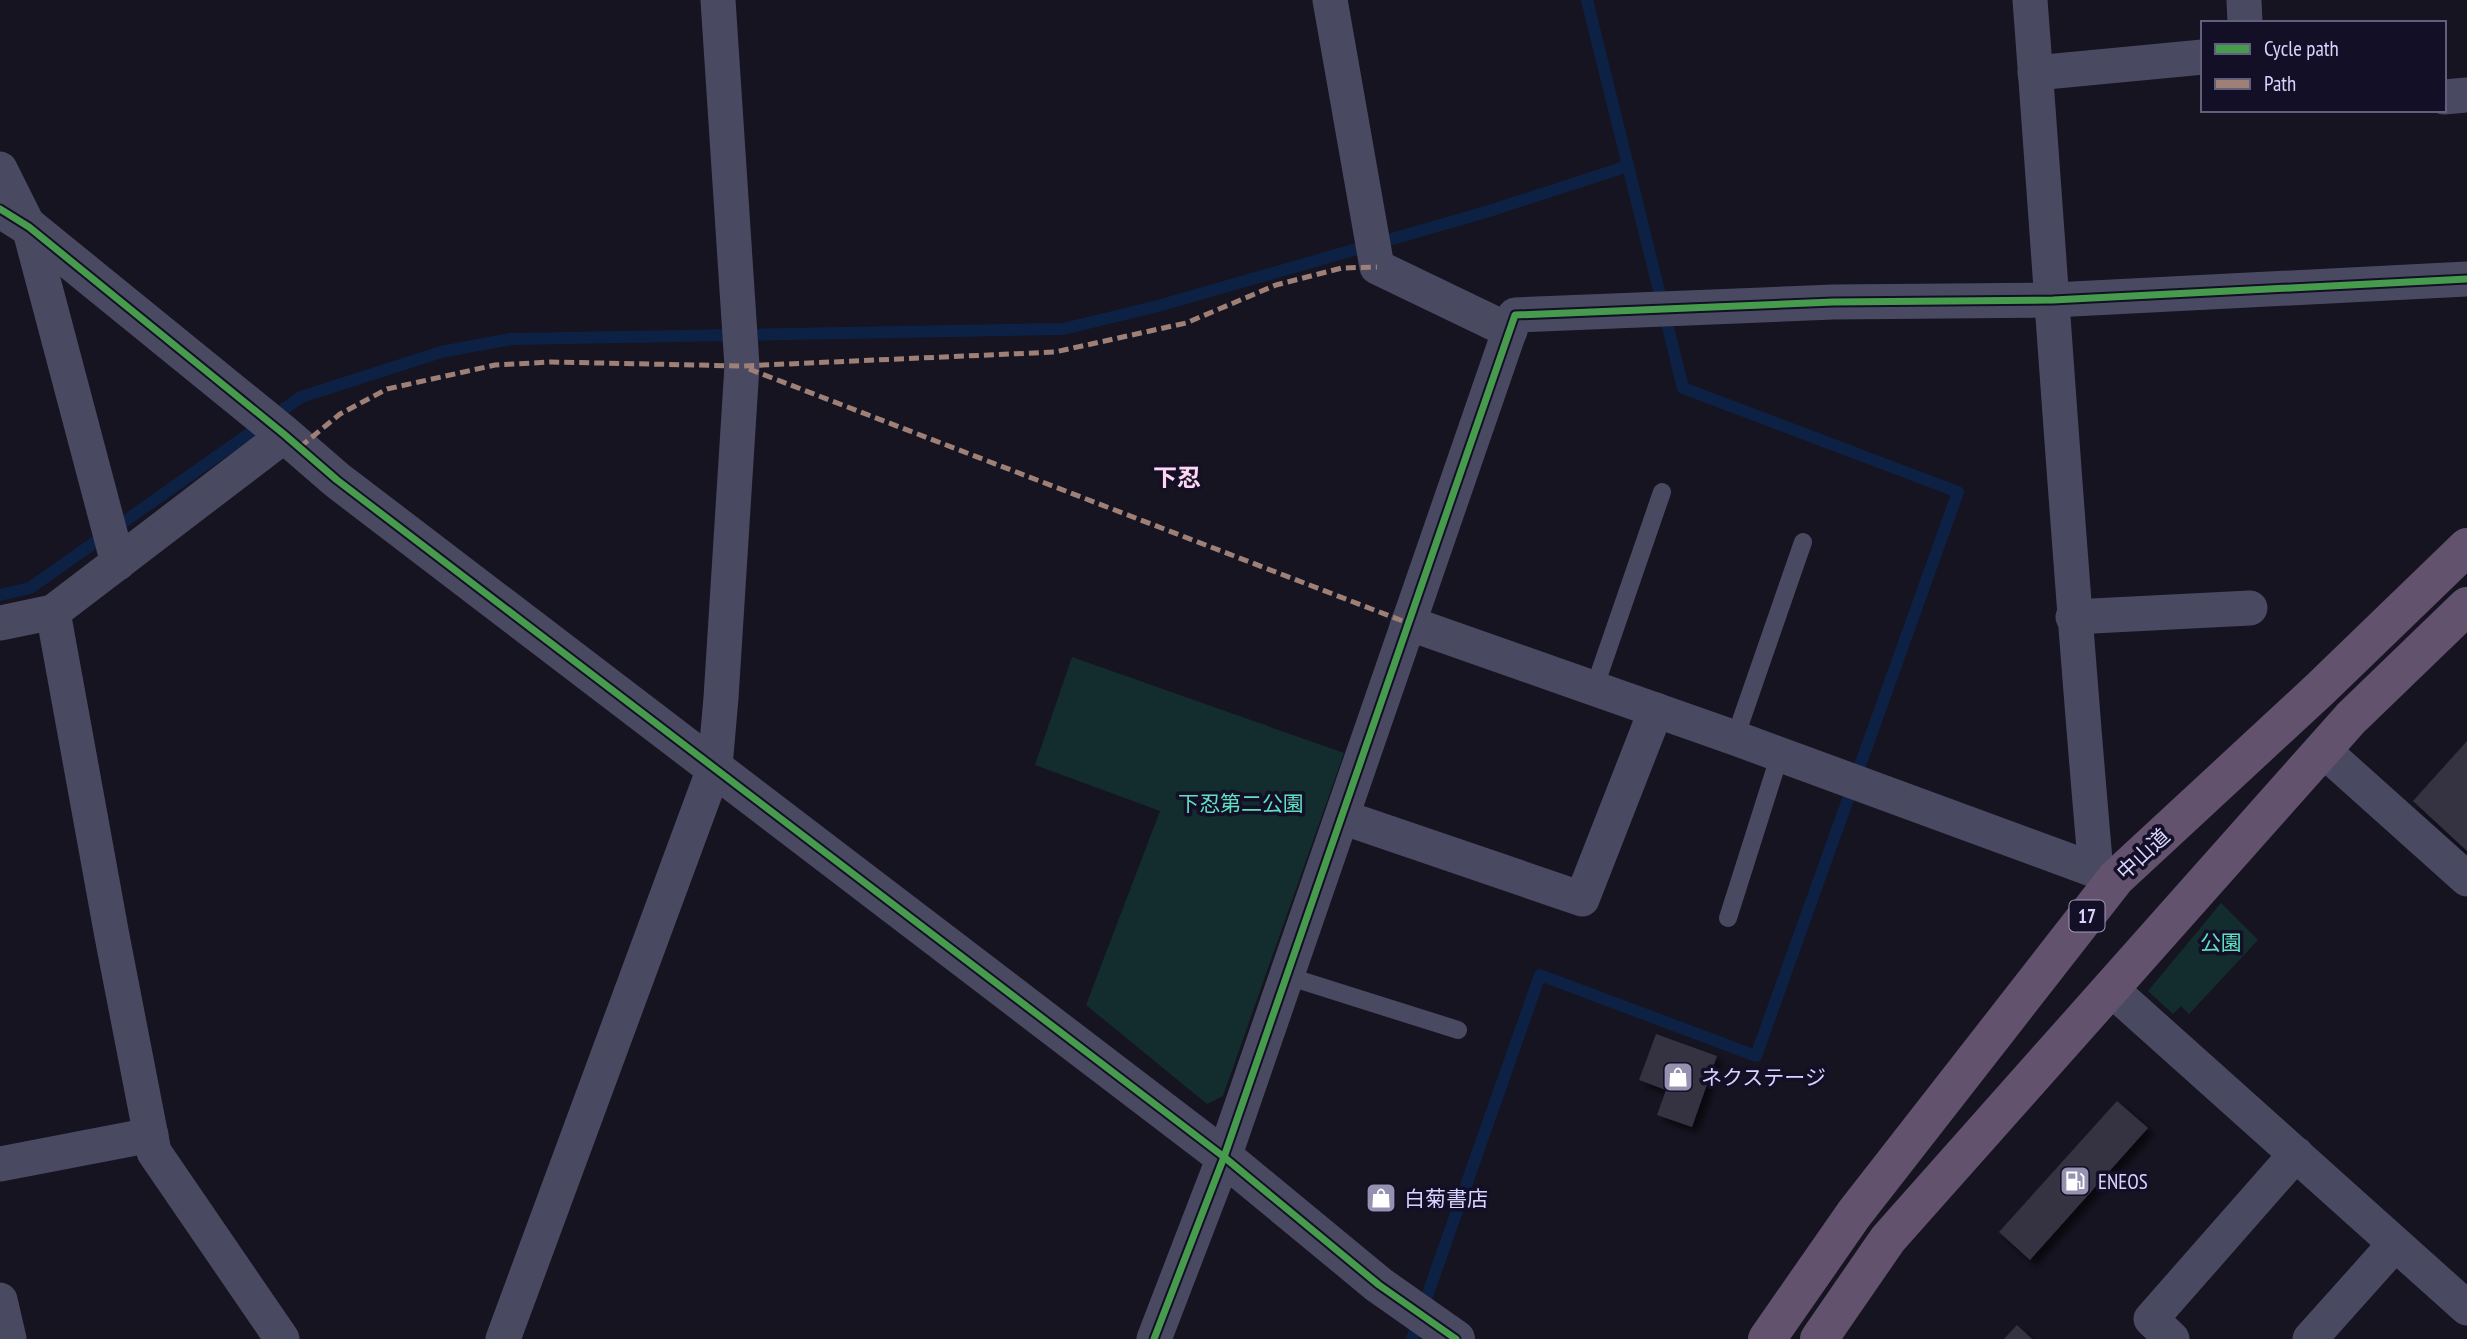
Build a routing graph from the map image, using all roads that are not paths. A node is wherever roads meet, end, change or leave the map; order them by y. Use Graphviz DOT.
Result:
graph roads {
  1 [pos="718,0"];
  2 [pos="1330,0"];
  3 [pos="2030,0"];
  4 [pos="2244,0"];
  5 [pos="2245,21"];
  6 [pos="2201,57"];
  7 [pos="2035,72"];
  8 [pos="2467,95"];
  9 [pos="2446,97"];
  10 [pos="0,169"];
  11 [pos="15,218"];
  12 [pos="2467,279"];
  13 [pos="2053,300"];
  14 [pos="1510,331"];
  15 [pos="285,435"];
  16 [pos="1661,492"];
  17 [pos="1803,542"];
  18 [pos="2467,547"];
  19 [pos="118,563"];
  20 [pos="2467,606"];
  21 [pos="2250,607"];
  22 [pos="53,612"];
  23 [pos="2073,617"];
  24 [pos="0,623"];
  25 [pos="1408,623"];
  26 [pos="1594,689"];
  27 [pos="1656,710"];
  28 [pos="1735,738"];
  29 [pos="2323,750"];
  30 [pos="1780,754"];
  31 [pos="715,766"];
  32 [pos="1342,817"];
  33 [pos="2106,875"];
  34 [pos="2467,879"];
  35 [pos="1728,918"];
  36 [pos="1287,976"];
  37 [pos="2111,989"];
  38 [pos="1458,1030"];
  39 [pos="151,1135"];
  40 [pos="2296,1154"];
  41 [pos="1224,1157"];
  42 [pos="0,1164"];
  43 [pos="2395,1244"];
  44 [pos="0,1300"];
  45 [pos="2467,1308"];
  46 [pos="9,1339"];
  47 [pos="282,1339"];
  48 [pos="503,1339"];
  49 [pos="1154,1339"];
  50 [pos="1456,1339"];
  51 [pos="1767,1339"];
  52 [pos="1819,1339"];
  53 [pos="2172,1339"];
  54 [pos="2311,1339"];
  1 -- 31 [label="street"];
  2 -- 14 [label="street"];
  3 -- 7 [label="street"];
  4 -- 5 [label="street"];
  6 -- 7 [label="street"];
  7 -- 13 [label="street"];
  8 -- 9 [label="street"];
  10 -- 11 [label="street"];
  11 -- 15 [label="street"];
  11 -- 19 [label="street"];
  12 -- 13 [label="street"];
  13 -- 14 [label="street"];
  13 -- 23 [label="street"];
  14 -- 25 [label="street"];
  15 -- 19 [label="street"];
  15 -- 31 [label="street"];
  16 -- 26 [label="lane"];
  17 -- 28 [label="lane"];
  18 -- 33 [label="highway, 中山道 / 17"];
  19 -- 22 [label="street"];
  20 -- 29 [label="highway"];
  21 -- 23 [label="street"];
  22 -- 24 [label="street"];
  22 -- 39 [label="street"];
  23 -- 33 [label="street"];
  25 -- 26 [label="street"];
  25 -- 32 [label="street"];
  26 -- 27 [label="street"];
  27 -- 28 [label="street"];
  27 -- 32 [label="street"];
  28 -- 30 [label="street"];
  29 -- 34 [label="street"];
  29 -- 37 [label="highway"];
  30 -- 33 [label="street"];
  30 -- 35 [label="lane"];
  31 -- 41 [label="street"];
  31 -- 48 [label="street"];
  32 -- 36 [label="street"];
  33 -- 51 [label="highway, 中山道 / 17"];
  36 -- 38 [label="lane"];
  36 -- 41 [label="street"];
  37 -- 40 [label="street"];
  37 -- 52 [label="highway"];
  39 -- 42 [label="street"];
  39 -- 47 [label="street"];
  40 -- 43 [label="street"];
  40 -- 53 [label="street"];
  41 -- 49 [label="street"];
  41 -- 50 [label="street"];
  43 -- 45 [label="street"];
  43 -- 54 [label="street"];
  44 -- 46 [label="street"];
}
